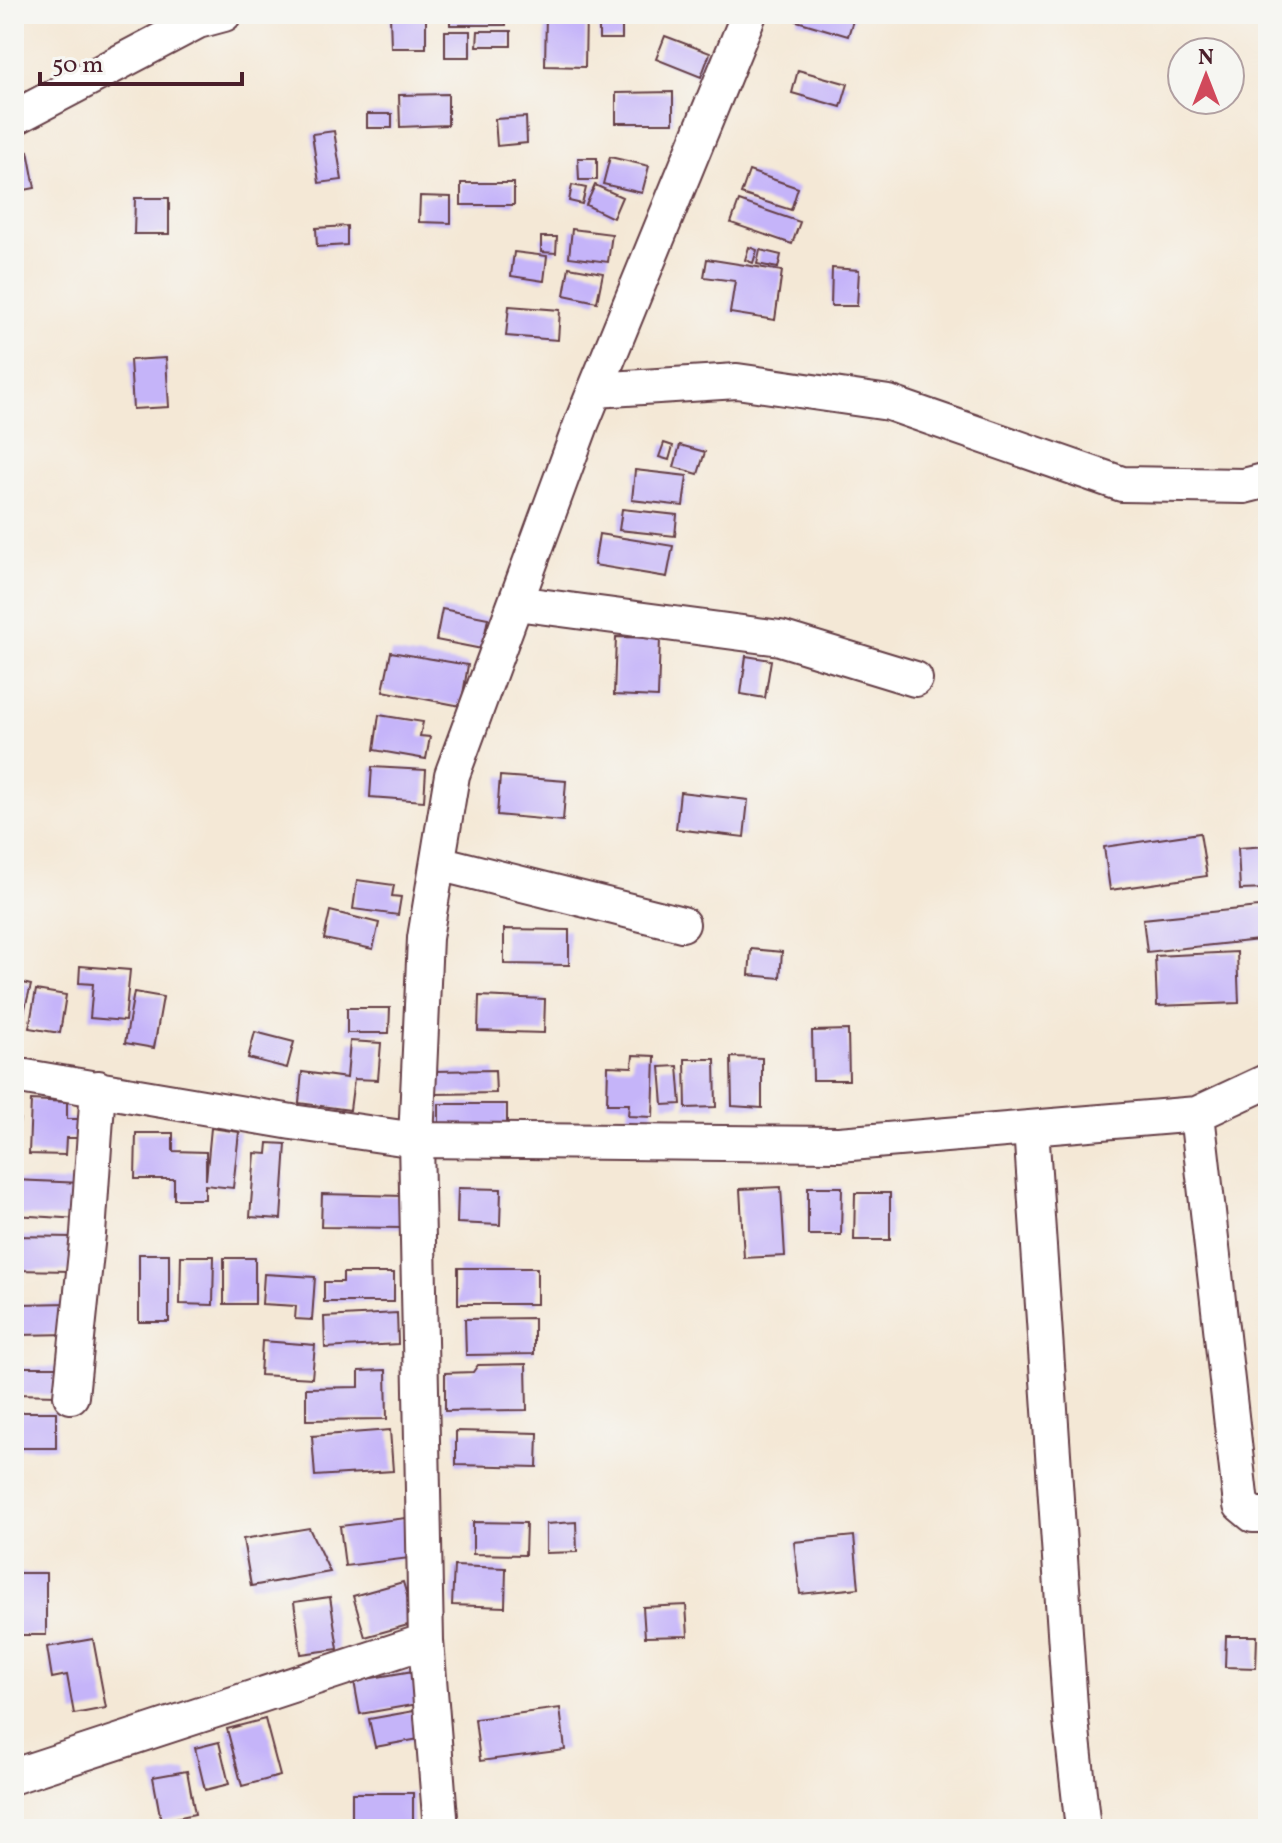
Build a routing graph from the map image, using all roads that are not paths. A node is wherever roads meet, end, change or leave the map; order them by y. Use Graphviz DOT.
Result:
graph roads {
  1 [pos="749,14"];
  2 [pos="206,16"];
  3 [pos="14,118"];
  4 [pos="595,390"];
  5 [pos="1268,480"];
  6 [pos="516,603"];
  7 [pos="915,679"];
  8 [pos="438,863"];
  9 [pos="682,924"];
  10 [pos="14,1075"];
  11 [pos="1268,1081"];
  12 [pos="98,1088"];
  13 [pos="1197,1114"];
  14 [pos="1031,1128"];
  15 [pos="416,1140"];
  16 [pos="71,1396"];
  17 [pos="1268,1515"];
  18 [pos="426,1641"];
  19 [pos="14,1776"];
  20 [pos="441,1829"];
  21 [pos="1083,1829"];
  1 -- 4 [label="street"];
  2 -- 3 [label="street"];
  4 -- 5 [label="street"];
  4 -- 6 [label="street"];
  6 -- 7 [label="street"];
  6 -- 8 [label="street"];
  8 -- 9 [label="street"];
  8 -- 15 [label="street"];
  10 -- 12 [label="street"];
  11 -- 13 [label="street"];
  12 -- 15 [label="street"];
  12 -- 16 [label="street"];
  13 -- 14 [label="street"];
  13 -- 17 [label="street"];
  14 -- 15 [label="street"];
  14 -- 21 [label="street"];
  15 -- 18 [label="street"];
  18 -- 19 [label="street"];
  18 -- 20 [label="street"];
}
